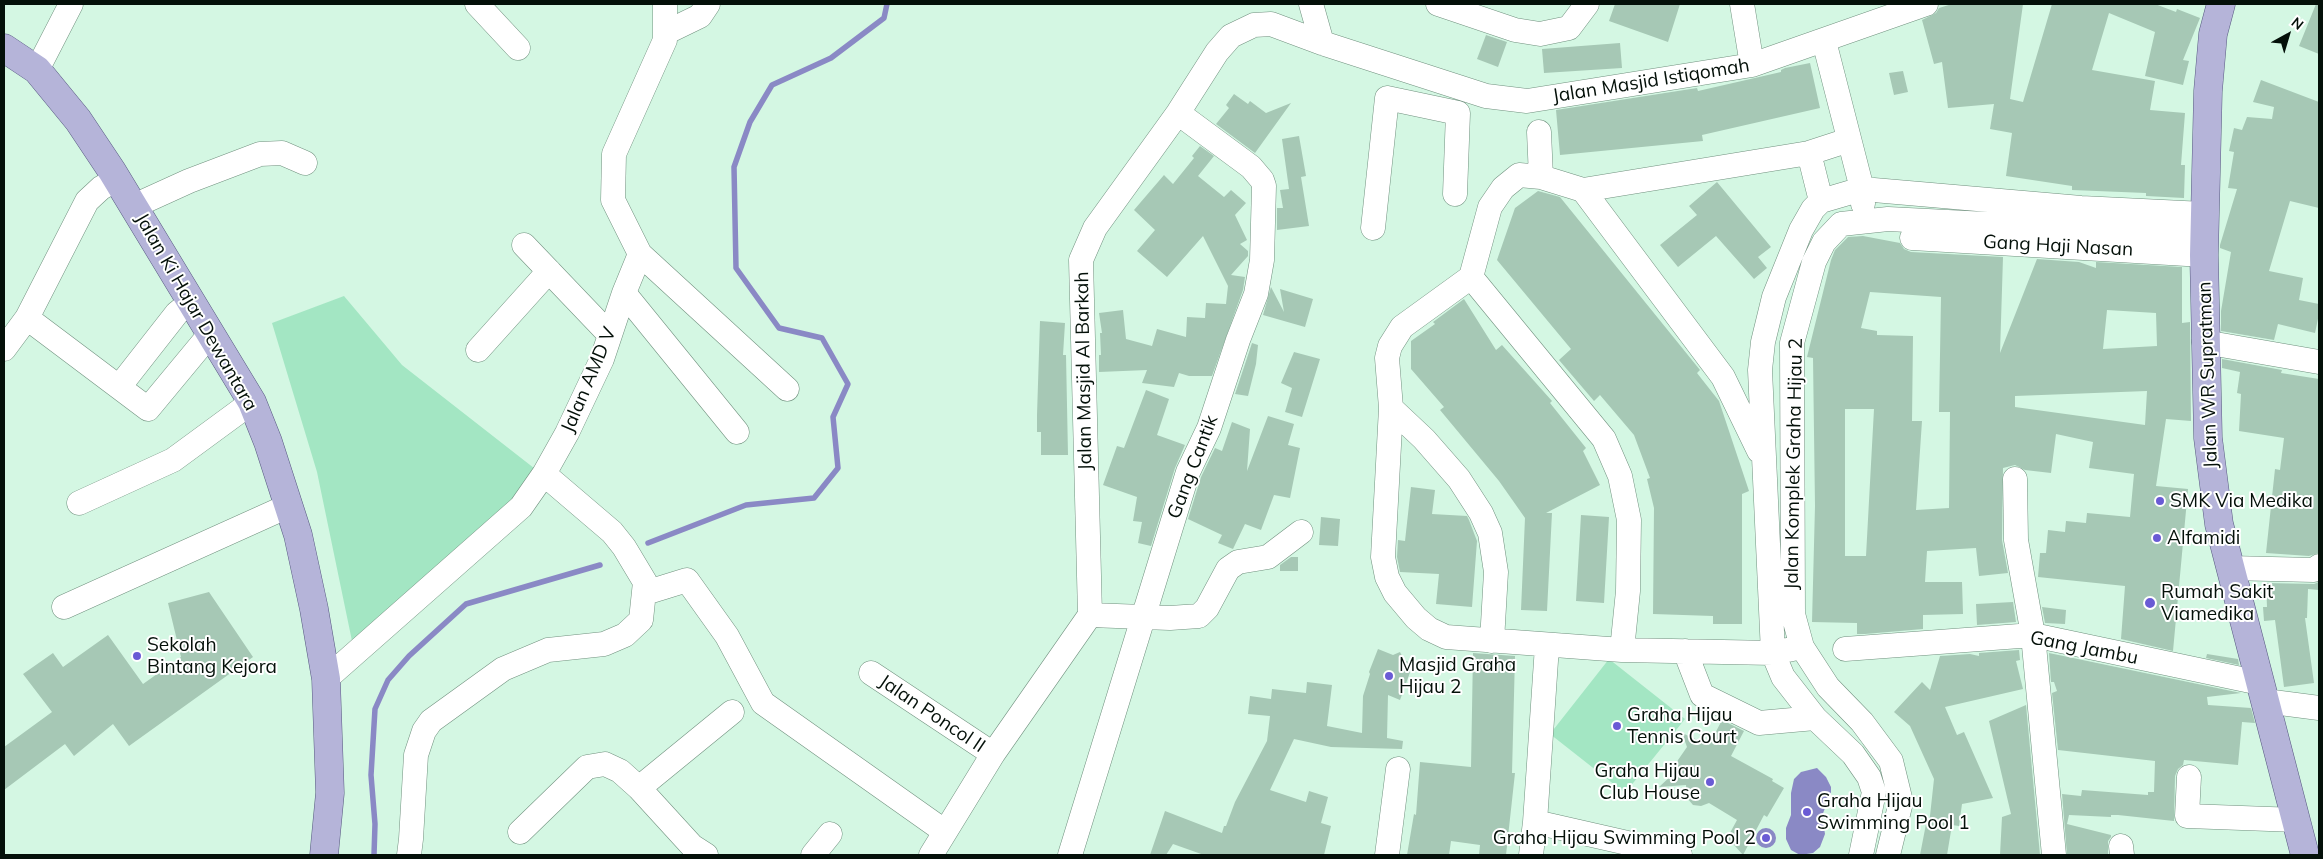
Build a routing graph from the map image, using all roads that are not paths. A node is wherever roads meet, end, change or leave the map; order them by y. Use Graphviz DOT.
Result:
graph roads {
  1 [pos="71,4"];
  2 [pos="477,4"];
  3 [pos="665,4"];
  4 [pos="708,4"];
  5 [pos="1438,4"];
  6 [pos="1587,4"];
  7 [pos="1742,4"];
  8 [pos="1926,4"];
  9 [pos="2221,4"];
  10 [pos="1312,8"];
  11 [pos="1293,32"];
  12 [pos="665,33"];
  13 [pos="1824,41"];
  14 [pos="1328,45"];
  15 [pos="4,48"];
  16 [pos="518,48"];
  17 [pos="1373,58"];
  18 [pos="1752,65"];
  19 [pos="37,70"];
  20 [pos="1422,76"];
  21 [pos="1419,104"];
  22 [pos="1178,112"];
  23 [pos="1539,132"];
  24 [pos="1849,140"];
  25 [pos="1809,153"];
  26 [pos="305,163"];
  27 [pos="1541,177"];
  28 [pos="117,179"];
  29 [pos="1862,189"];
  30 [pos="1583,190"];
  31 [pos="1455,194"];
  32 [pos="1821,201"];
  33 [pos="134,206"];
  34 [pos="1864,221"];
  35 [pos="1373,228"];
  36 [pos="2204,234"];
  37 [pos="1912,238"];
  38 [pos="524,245"];
  39 [pos="640,254"];
  40 [pos="549,271"];
  41 [pos="1471,277"];
  42 [pos="624,293"];
  43 [pos="192,301"];
  44 [pos="27,318"];
  45 [pos="211,333"];
  46 [pos="610,335"];
  47 [pos="2204,342"];
  48 [pos="4,349"];
  49 [pos="478,350"];
  50 [pos="2319,362"];
  51 [pos="1760,370"];
  52 [pos="1723,377"];
  53 [pos="119,387"];
  54 [pos="787,389"];
  55 [pos="252,402"];
  56 [pos="1391,408"];
  57 [pos="737,432"];
  58 [pos="1764,461"];
  59 [pos="544,474"];
  60 [pos="2015,480"];
  61 [pos="79,502"];
  62 [pos="288,506"];
  63 [pos="1301,532"];
  64 [pos="2319,566"];
  65 [pos="2229,568"];
  66 [pos="645,592"];
  67 [pos="64,607"];
  68 [pos="1090,615"];
  69 [pos="1143,616"];
  70 [pos="2033,635"];
  71 [pos="1492,642"];
  72 [pos="1547,646"];
  73 [pos="1802,647"];
  74 [pos="1845,649"];
  75 [pos="1622,650"];
  76 [pos="1685,651"];
  77 [pos="1773,653"];
  78 [pos="871,673"];
  79 [pos="326,679"];
  80 [pos="2263,692"];
  81 [pos="2319,708"];
  82 [pos="732,712"];
  83 [pos="1815,718"];
  84 [pos="993,754"];
  85 [pos="1398,769"];
  86 [pos="2189,777"];
  87 [pos="639,788"];
  88 [pos="1535,822"];
  89 [pos="520,832"];
  90 [pos="944,832"];
  91 [pos="830,834"];
  92 [pos="2306,840"];
  93 [pos="324,855"];
  94 [pos="408,855"];
  95 [pos="706,855"];
  96 [pos="813,855"];
  97 [pos="930,855"];
  98 [pos="1070,855"];
  99 [pos="1387,855"];
  100 [pos="1531,855"];
  101 [pos="1680,855"];
  102 [pos="1861,855"];
  103 [pos="1888,855"];
  104 [pos="2054,855"];
  1 -- 19 [label="street"];
  2 -- 16 [label="street"];
  3 -- 12 [label="street"];
  4 -- 12 [label="street"];
  5 -- 6 [label="street"];
  7 -- 18 [label="street"];
  8 -- 13 [label="street, Jalan Masjid Istiqomah"];
  9 -- 36 [label="main road, Jalan WR Supratman"];
  10 -- 11 [label="street"];
  10 -- 14 [label="street"];
  11 -- 14 [label="street, Jalan Masjid Al Barkah"];
  11 -- 22 [label="street, Jalan Masjid Al Barkah"];
  12 -- 39 [label="street"];
  13 -- 18 [label="street, Jalan Masjid Istiqomah"];
  13 -- 24 [label="street"];
  14 -- 17 [label="street, Jalan Masjid Al Barkah"];
  15 -- 19 [label="main road, Jalan Ki Hajar Dewantara"];
  17 -- 20 [label="street, Jalan Masjid Istiqomah"];
  18 -- 20 [label="street, Jalan Masjid Istiqomah"];
  19 -- 28 [label="main road, Jalan Ki Hajar Dewantara"];
  20 -- 21 [label="street"];
  21 -- 31 [label="street"];
  21 -- 35 [label="street"];
  22 -- 68 [label="street, Jalan Masjid Al Barkah"];
  22 -- 69 [label="street, Gang Cantik"];
  23 -- 27 [label="street"];
  24 -- 25 [label="street"];
  24 -- 29 [label="street"];
  25 -- 30 [label="street"];
  25 -- 32 [label="street"];
  26 -- 33 [label="street"];
  27 -- 30 [label="street"];
  27 -- 41 [label="street"];
  28 -- 33 [label="main road, Jalan Ki Hajar Dewantara"];
  28 -- 44 [label="street"];
  29 -- 32 [label="street"];
  29 -- 34 [label="street"];
  29 -- 36 [label="street"];
  30 -- 52 [label="street, Jalan Komplek Graha Hijau 2"];
  32 -- 51 [label="street, Jalan Komplek Graha Hijau 2"];
  33 -- 43 [label="main road, Jalan Ki Hajar Dewantara"];
  34 -- 36 [label="street, Jalan Komplek Graha Hijau 2"];
  34 -- 73 [label="street, Jalan Komplek Graha Hijau 2"];
  36 -- 37 [label="street, Gang Haji Nasan"];
  36 -- 47 [label="main road, Jalan WR Supratman"];
  38 -- 40 [label="street"];
  39 -- 42 [label="street, Jalan AMD V"];
  39 -- 54 [label="street"];
  40 -- 46 [label="street"];
  40 -- 49 [label="street"];
  41 -- 56 [label="street"];
  41 -- 75 [label="street"];
  42 -- 46 [label="street, Jalan AMD V"];
  42 -- 57 [label="street"];
  43 -- 45 [label="main road, Jalan Ki Hajar Dewantara"];
  43 -- 53 [label="street"];
  44 -- 48 [label="street"];
  44 -- 53 [label="street"];
  45 -- 53 [label="street"];
  45 -- 55 [label="main road, Jalan Ki Hajar Dewantara"];
  46 -- 59 [label="street, Jalan AMD V"];
  47 -- 50 [label="street"];
  47 -- 65 [label="main road, Jalan WR Supratman"];
  51 -- 52 [label="street"];
  51 -- 58 [label="street, Jalan Komplek Graha Hijau 2"];
  52 -- 58 [label="street, Jalan Komplek Graha Hijau 2"];
  55 -- 61 [label="street"];
  55 -- 62 [label="main road, Jalan Ki Hajar Dewantara"];
  56 -- 71 [label="street"];
  56 -- 71 [label="street"];
  58 -- 77 [label="street, Jalan Komplek Graha Hijau 2"];
  59 -- 66 [label="street"];
  59 -- 79 [label="street, Jalan AMD V"];
  60 -- 70 [label="street"];
  62 -- 67 [label="street"];
  62 -- 79 [label="main road, Jalan Ki Hajar Dewantara"];
  63 -- 69 [label="street"];
  64 -- 65 [label="street"];
  65 -- 80 [label="main road, Jalan WR Supratman"];
  66 -- 90 [label="street"];
  66 -- 94 [label="street"];
  68 -- 69 [label="street"];
  68 -- 84 [label="street"];
  69 -- 98 [label="street, Gang Cantik"];
  70 -- 74 [label="street, Gang Jambu"];
  70 -- 80 [label="street, Gang Jambu"];
  70 -- 104 [label="street"];
  71 -- 72 [label="street"];
  72 -- 75 [label="street"];
  72 -- 88 [label="street"];
  73 -- 77 [label="street"];
  73 -- 103 [label="street, Jalan Komplek Graha Hijau 2"];
  75 -- 76 [label="street"];
  76 -- 77 [label="street"];
  76 -- 83 [label="street"];
  77 -- 83 [label="street, Jalan Komplek Graha Hijau 2"];
  78 -- 84 [label="street, Jalan Poncol II"];
  79 -- 93 [label="main road, Jalan Ki Hajar Dewantara"];
  80 -- 81 [label="street, Gang Jambu"];
  80 -- 92 [label="main road, Jalan WR Supratman"];
  82 -- 87 [label="street"];
  83 -- 102 [label="street, Jalan Komplek Graha Hijau 2"];
  84 -- 90 [label="street"];
  85 -- 99 [label="street"];
  86 -- 92 [label="street"];
  87 -- 89 [label="street"];
  87 -- 95 [label="street"];
  88 -- 100 [label="street"];
  88 -- 101 [label="street"];
  90 -- 97 [label="street"];
  91 -- 96 [label="street"];
}
